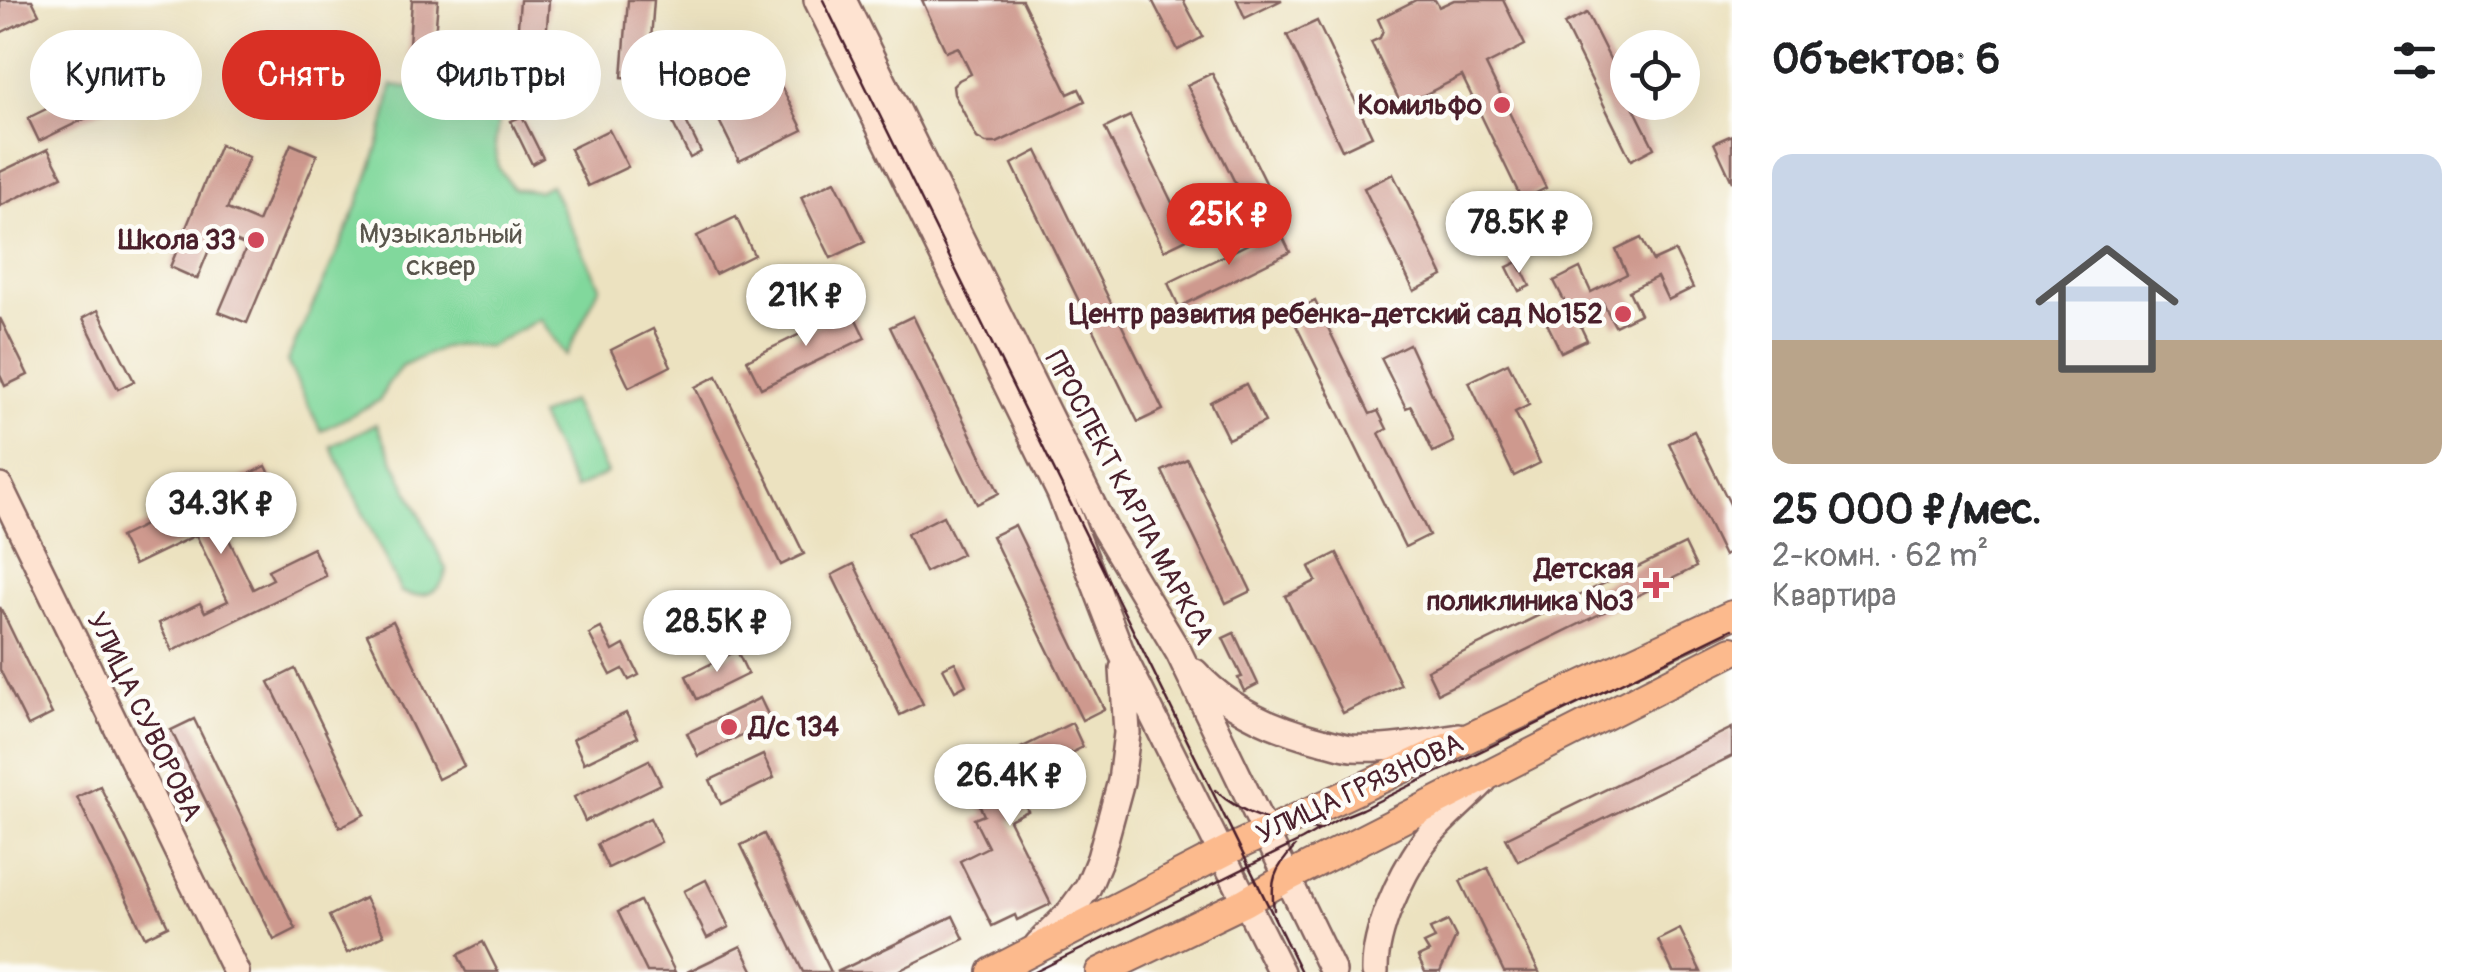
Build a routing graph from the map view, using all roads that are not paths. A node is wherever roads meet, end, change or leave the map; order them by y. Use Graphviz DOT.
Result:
graph roads {
  1 [pos="817,0"];
  2 [pos="843,0"];
  3 [pos="0,487"];
  4 [pos="1732,615"];
  5 [pos="1732,651"];
  6 [pos="1122,654"];
  7 [pos="1178,654"];
  8 [pos="1474,735"];
  9 [pos="1492,774"];
  10 [pos="1265,833"];
  11 [pos="1221,854"];
  12 [pos="1288,877"];
  13 [pos="1245,902"];
  14 [pos="1030,952"];
  15 [pos="236,972"];
  16 [pos="992,972"];
  17 [pos="1100,972"];
  18 [pos="1282,972"];
  19 [pos="1333,972"];
  20 [pos="1375,972"];
  1 -- 6 [label="main road, ПРОСПЕКТ КАРЛА МАРКСА"];
  2 -- 7 [label="main road, ПРОСПЕКТ КАРЛА МАРКСА"];
  3 -- 15 [label="main road, УЛИЦА СУВОРОВА"];
  4 -- 8 [label="main road, УЛИЦА ГРЯЗНОВА"];
  5 -- 9 [label="main road, УЛИЦА ГРЯЗНОВА"];
  6 -- 11 [label="main road, ПРОСПЕКТ КАРЛА МАРКСА"];
  6 -- 14 [label="main road"];
  7 -- 8 [label="main road"];
  7 -- 10 [label="main road, ПРОСПЕКТ КАРЛА МАРКСА"];
  8 -- 10 [label="main road, УЛИЦА ГРЯЗНОВА"];
  9 -- 12 [label="main road, УЛИЦА ГРЯЗНОВА"];
  9 -- 20 [label="main road"];
  10 -- 11 [label="main road, УЛИЦА ГРЯЗНОВА"];
  10 -- 12 [label="main road, ПРОСПЕКТ КАРЛА МАРКСА"];
  11 -- 13 [label="main road, ПРОСПЕКТ КАРЛА МАРКСА"];
  11 -- 14 [label="main road, УЛИЦА ГРЯЗНОВА"];
  12 -- 13 [label="main road, УЛИЦА ГРЯЗНОВА"];
  12 -- 19 [label="main road, ПРОСПЕКТ КАРЛА МАРКСА"];
  13 -- 17 [label="main road, УЛИЦА ГРЯЗНОВА"];
  13 -- 18 [label="main road, ПРОСПЕКТ КАРЛА МАРКСА"];
  14 -- 16 [label="main road, УЛИЦА ГРЯЗНОВА"];
}
